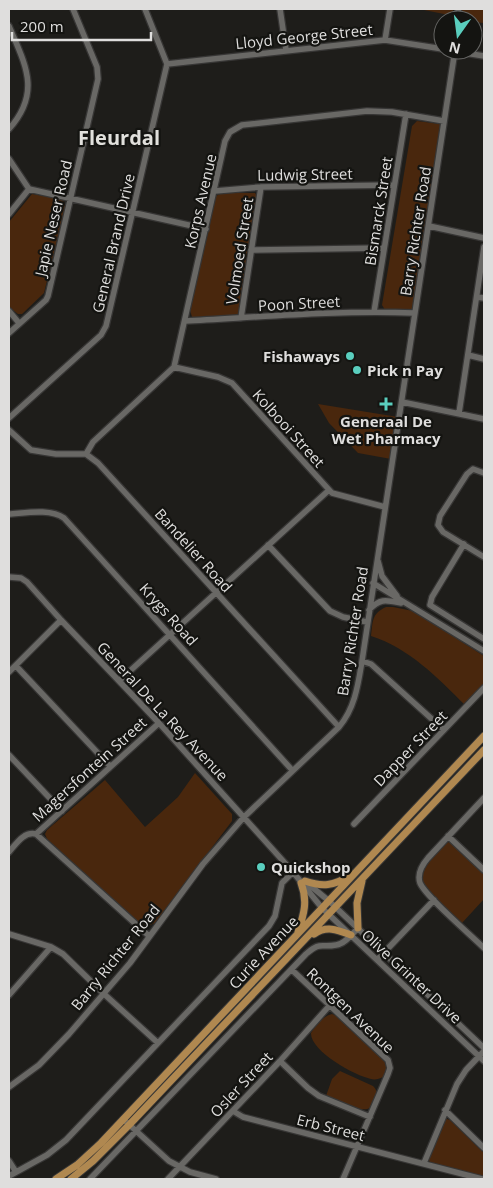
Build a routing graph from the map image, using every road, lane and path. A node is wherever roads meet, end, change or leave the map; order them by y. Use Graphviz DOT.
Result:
graph roads {
  1 [pos="73,9"];
  2 [pos="144,9"];
  3 [pos="280,9"];
  4 [pos="390,9"];
  5 [pos="9,26"];
  6 [pos="386,40"];
  7 [pos="433,47"];
  8 [pos="286,50"];
  9 [pos="454,60"];
  10 [pos="167,64"];
  11 [pos="406,114"];
  12 [pos="444,121"];
  13 [pos="9,129"];
  14 [pos="9,159"];
  15 [pos="394,185"];
  16 [pos="261,187"];
  17 [pos="29,189"];
  18 [pos="216,191"];
  19 [pos="70,199"];
  20 [pos="132,212"];
  21 [pos="9,214"];
  22 [pos="429,226"];
  23 [pos="206,229"];
  24 [pos="484,238"];
  25 [pos="484,246"];
  26 [pos="384,248"];
  27 [pos="250,250"];
  28 [pos="477,297"];
  29 [pos="484,298"];
  30 [pos="9,311"];
  31 [pos="374,312"];
  32 [pos="414,314"];
  33 [pos="241,318"];
  34 [pos="185,321"];
  35 [pos="19,323"];
  36 [pos="9,333"];
  37 [pos="468,355"];
  38 [pos="484,359"];
  39 [pos="174,367"];
  40 [pos="402,402"];
  41 [pos="459,414"];
  42 [pos="9,418"];
  43 [pos="484,419"];
  44 [pos="9,430"];
  45 [pos="86,454"];
  46 [pos="484,473"];
  47 [pos="329,490"];
  48 [pos="385,507"];
  49 [pos="9,514"];
  50 [pos="464,544"];
  51 [pos="268,545"];
  52 [pos="377,556"];
  53 [pos="484,557"];
  54 [pos="9,577"];
  55 [pos="373,583"];
  56 [pos="216,593"];
  57 [pos="404,602"];
  58 [pos="412,608"];
  59 [pos="369,610"];
  60 [pos="61,620"];
  61 [pos="367,622"];
  62 [pos="170,634"];
  63 [pos="484,639"];
  64 [pos="484,651"];
  65 [pos="362,661"];
  66 [pos="16,666"];
  67 [pos="9,672"];
  68 [pos="120,680"];
  69 [pos="484,688"];
  70 [pos="159,723"];
  71 [pos="339,726"];
  72 [pos="444,730"];
  73 [pos="484,736"];
  74 [pos="484,750"];
  75 [pos="9,755"];
  76 [pos="110,766"];
  77 [pos="292,770"];
  78 [pos="484,798"];
  79 [pos="62,811"];
  80 [pos="244,817"];
  81 [pos="354,824"];
  82 [pos="36,834"];
  83 [pos="448,836"];
  84 [pos="9,850"];
  85 [pos="359,869"];
  86 [pos="484,870"];
  87 [pos="293,872"];
  88 [pos="363,878"];
  89 [pos="303,882"];
  90 [pos="434,900"];
  91 [pos="329,901"];
  92 [pos="336,907"];
  93 [pos="322,908"];
  94 [pos="329,915"];
  95 [pos="358,928"];
  96 [pos="9,934"];
  97 [pos="297,935"];
  98 [pos="351,935"];
  99 [pos="149,936"];
  100 [pos="305,941"];
  101 [pos="51,947"];
  102 [pos="484,948"];
  103 [pos="384,952"];
  104 [pos="378,960"];
  105 [pos="292,970"];
  106 [pos="103,993"];
  107 [pos="9,995"];
  108 [pos="330,1004"];
  109 [pos="158,1043"];
  110 [pos="484,1048"];
  111 [pos="484,1052"];
  112 [pos="479,1056"];
  113 [pos="280,1061"];
  114 [pos="484,1061"];
  115 [pos="9,1087"];
  116 [pos="445,1110"];
  117 [pos="233,1111"];
  118 [pos="370,1117"];
  119 [pos="124,1119"];
  120 [pos="130,1124"];
  121 [pos="136,1131"];
  122 [pos="357,1147"];
  123 [pos="484,1148"];
  124 [pos="9,1161"];
  125 [pos="424,1163"];
  126 [pos="180,1167"];
  127 [pos="16,1172"];
  128 [pos="9,1176"];
  129 [pos="56,1179"];
  130 [pos="71,1179"];
  131 [pos="90,1179"];
  132 [pos="168,1179"];
  133 [pos="216,1179"];
  134 [pos="343,1179"];
  135 [pos="483,1179"];
  1 -- 19 [label="street, Japie Neser Road"];
  2 -- 10 [label="street"];
  3 -- 8 [label="street"];
  4 -- 6 [label="street"];
  5 -- 13 [label="street"];
  6 -- 7 [label="street, Lloyd George Street"];
  6 -- 8 [label="street, Lloyd George Street"];
  8 -- 10 [label="street, Lloyd George Street"];
  9 -- 12 [label="street, Barry Richter Road"];
  10 -- 20 [label="street, General Brand Drive"];
  11 -- 12 [label="street, Korps Avenue"];
  11 -- 15 [label="street, Bismarck Street"];
  11 -- 18 [label="street, Korps Avenue"];
  12 -- 22 [label="street, Barry Richter Road"];
  14 -- 17 [label="street"];
  15 -- 16 [label="street, Ludwig Street"];
  15 -- 26 [label="street, Bismarck Street"];
  16 -- 18 [label="street, Ludwig Street"];
  16 -- 27 [label="street, Volmoed Street"];
  17 -- 19 [label="street"];
  17 -- 21 [label="street"];
  18 -- 23 [label="street, Korps Avenue"];
  19 -- 20 [label="street"];
  19 -- 35 [label="street, Japie Neser Road"];
  20 -- 23 [label="street"];
  20 -- 42 [label="street, General Brand Drive"];
  22 -- 24 [label="street"];
  22 -- 32 [label="street, Barry Richter Road"];
  23 -- 34 [label="street, Korps Avenue"];
  25 -- 28 [label="street"];
  26 -- 27 [label="street"];
  26 -- 31 [label="street, Bismarck Street"];
  27 -- 33 [label="street, Volmoed Street"];
  28 -- 29 [label="street"];
  28 -- 37 [label="street"];
  30 -- 35 [label="street"];
  31 -- 32 [label="street, Poon Street"];
  31 -- 33 [label="street, Poon Street"];
  32 -- 40 [label="street, Barry Richter Road"];
  33 -- 34 [label="street, Poon Street"];
  34 -- 39 [label="street, Korps Avenue"];
  35 -- 36 [label="street, Japie Neser Road"];
  37 -- 38 [label="street"];
  37 -- 41 [label="street"];
  39 -- 45 [label="street"];
  39 -- 47 [label="street, Kolbooi Street"];
  40 -- 41 [label="street"];
  40 -- 48 [label="street, Barry Richter Road"];
  41 -- 43 [label="street"];
  44 -- 45 [label="street"];
  45 -- 56 [label="street, Bandelier Road"];
  46 -- 50 [label="street"];
  47 -- 48 [label="street, Kolbooi Street"];
  47 -- 51 [label="street"];
  48 -- 52 [label="street, Barry Richter Road"];
  49 -- 62 [label="street, Krygs Road"];
  50 -- 53 [label="street"];
  50 -- 63 [label="street"];
  51 -- 56 [label="street"];
  51 -- 61 [label="street"];
  52 -- 55 [label="street, Barry Richter Road"];
  52 -- 57 [label="street"];
  54 -- 60 [label="street, General De La Rey Avenue"];
  55 -- 57 [label="street"];
  55 -- 59 [label="street, Barry Richter Road"];
  56 -- 62 [label="street"];
  56 -- 71 [label="street, Bandelier Road"];
  57 -- 58 [label="street"];
  58 -- 59 [label="street"];
  58 -- 64 [label="street"];
  59 -- 61 [label="street, Barry Richter Road"];
  60 -- 66 [label="street"];
  60 -- 68 [label="street, General De La Rey Avenue"];
  61 -- 65 [label="street, Barry Richter Road"];
  62 -- 68 [label="street"];
  62 -- 77 [label="street, Krygs Road"];
  65 -- 71 [label="street, Barry Richter Road"];
  65 -- 72 [label="street"];
  66 -- 67 [label="street"];
  66 -- 76 [label="street"];
  68 -- 70 [label="street, General De La Rey Avenue"];
  69 -- 72 [label="street, Dapper Street"];
  70 -- 76 [label="street, Magersfontein Street"];
  70 -- 80 [label="street, General De La Rey Avenue"];
  71 -- 77 [label="street, Barry Richter Road"];
  72 -- 81 [label="street, Dapper Street"];
  73 -- 85 [label="main road, Curie Avenue"];
  74 -- 88 [label="main road, Curie Avenue"];
  75 -- 79 [label="street"];
  76 -- 79 [label="street, Magersfontein Street"];
  77 -- 80 [label="street, Barry Richter Road"];
  78 -- 83 [label="street"];
  79 -- 82 [label="street, Magersfontein Street"];
  80 -- 87 [label="street, General De La Rey Avenue"];
  80 -- 99 [label="street, Barry Richter Road"];
  82 -- 84 [label="street, Magersfontein Street"];
  82 -- 99 [label="street"];
  83 -- 86 [label="street"];
  83 -- 90 [label="street"];
  85 -- 89 [label="main road"];
  85 -- 91 [label="main road, Curie Avenue"];
  87 -- 89 [label="street, General De La Rey Avenue"];
  87 -- 109 [label="street, Curie Avenue"];
  88 -- 92 [label="main road, Curie Avenue"];
  88 -- 95 [label="main road"];
  89 -- 91 [label="street, General De La Rey Avenue"];
  89 -- 93 [label="street, General De La Rey Avenue"];
  89 -- 97 [label="main road"];
  90 -- 102 [label="street"];
  90 -- 103 [label="street"];
  91 -- 92 [label="street, Olive Grinter Drive"];
  91 -- 93 [label="main road, Curie Avenue"];
  92 -- 94 [label="main road, Curie Avenue"];
  92 -- 95 [label="street, Olive Grinter Drive"];
  93 -- 94 [label="street, Olive Grinter Drive"];
  93 -- 97 [label="main road, Curie Avenue"];
  94 -- 98 [label="street, Olive Grinter Drive"];
  94 -- 100 [label="main road, Curie Avenue"];
  95 -- 98 [label="street"];
  95 -- 103 [label="street, Olive Grinter Drive"];
  96 -- 101 [label="street"];
  97 -- 119 [label="main road, Curie Avenue"];
  98 -- 100 [label="main road"];
  98 -- 104 [label="street, Olive Grinter Drive"];
  98 -- 105 [label="street"];
  99 -- 106 [label="street, Barry Richter Road"];
  100 -- 120 [label="main road, Curie Avenue"];
  101 -- 106 [label="street"];
  101 -- 107 [label="street"];
  103 -- 104 [label="street"];
  103 -- 110 [label="street, Olive Grinter Drive"];
  104 -- 112 [label="street, Olive Grinter Drive"];
  105 -- 108 [label="street, Rontgen Avenue"];
  105 -- 121 [label="street"];
  106 -- 109 [label="street"];
  106 -- 115 [label="street, Barry Richter Road"];
  108 -- 113 [label="street, Osler Street"];
  108 -- 118 [label="street, Rontgen Avenue"];
  109 -- 127 [label="street, Curie Avenue"];
  111 -- 112 [label="street"];
  112 -- 114 [label="street, Olive Grinter Drive"];
  112 -- 116 [label="street"];
  113 -- 117 [label="street, Osler Street"];
  113 -- 118 [label="street"];
  116 -- 123 [label="street"];
  116 -- 125 [label="street"];
  117 -- 122 [label="street, Erb Street"];
  117 -- 126 [label="street, Osler Street"];
  118 -- 122 [label="street, Rontgen Avenue"];
  119 -- 120 [label="street"];
  119 -- 129 [label="main road, Curie Avenue"];
  120 -- 121 [label="street"];
  120 -- 130 [label="main road, Curie Avenue"];
  121 -- 126 [label="street"];
  121 -- 131 [label="street"];
  122 -- 125 [label="street, Erb Street"];
  122 -- 134 [label="street, Rontgen Avenue"];
  124 -- 127 [label="street"];
  125 -- 135 [label="street, Erb Street"];
  126 -- 132 [label="street, Osler Street"];
  126 -- 133 [label="street"];
  127 -- 128 [label="street, Curie Avenue"];
}
